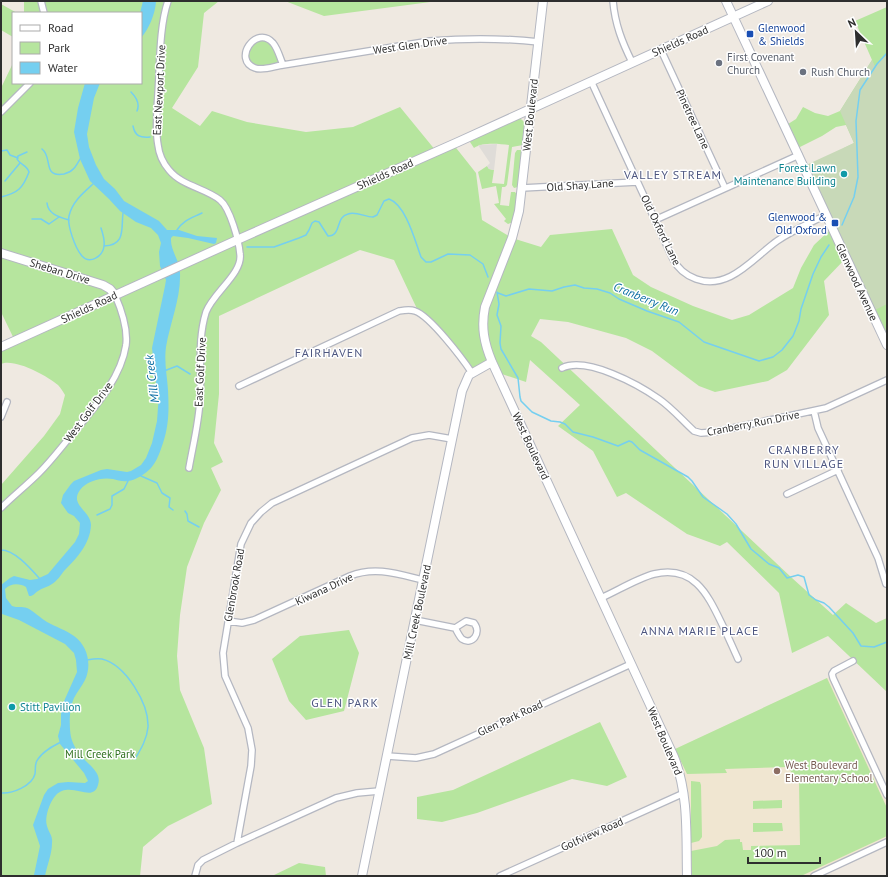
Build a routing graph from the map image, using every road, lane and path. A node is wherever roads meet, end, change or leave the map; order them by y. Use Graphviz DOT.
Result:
graph roads {
  1 [pos="41,1"];
  2 [pos="168,1"];
  3 [pos="543,1"];
  4 [pos="613,1"];
  5 [pos="726,1"];
  6 [pos="768,1"];
  7 [pos="44,12"];
  8 [pos="734,17"];
  9 [pos="539,42"];
  10 [pos="661,50"];
  11 [pos="632,62"];
  12 [pos="283,65"];
  13 [pos="591,81"];
  14 [pos="29,84"];
  15 [pos="531,108"];
  16 [pos="1,112"];
  17 [pos="799,155"];
  18 [pos="637,182"];
  19 [pos="522,188"];
  20 [pos="725,188"];
  21 [pos="826,215"];
  22 [pos="654,220"];
  23 [pos="237,240"];
  24 [pos="1,254"];
  25 [pos="116,295"];
  26 [pos="887,345"];
  27 [pos="1,347"];
  28 [pos="492,362"];
  29 [pos="562,368"];
  30 [pos="472,373"];
  31 [pos="887,380"];
  32 [pos="239,386"];
  33 [pos="7,402"];
  34 [pos="814,411"];
  35 [pos="1,417"];
  36 [pos="452,439"];
  37 [pos="189,468"];
  38 [pos="838,470"];
  39 [pos="787,494"];
  40 [pos="1,508"];
  41 [pos="424,580"];
  42 [pos="886,584"];
  43 [pos="601,598"];
  44 [pos="415,620"];
  45 [pos="228,621"];
  46 [pos="455,628"];
  47 [pos="738,658"];
  48 [pos="853,661"];
  49 [pos="631,664"];
  50 [pos="387,756"];
  51 [pos="380,791"];
  52 [pos="684,793"];
  53 [pos="887,795"];
  54 [pos="236,842"];
  55 [pos="887,842"];
  56 [pos="195,876"];
  57 [pos="362,876"];
  58 [pos="500,876"];
  59 [pos="687,876"];
  60 [pos="814,876"];
  1 -- 7 [label="street"];
  2 -- 23 [label="street, East Newport Drive"];
  3 -- 9 [label="street, West Boulevard"];
  4 -- 11 [label="street"];
  5 -- 8 [label="street, Glenwood Avenue"];
  6 -- 8 [label="street, Shields Road"];
  8 -- 10 [label="street, Shields Road"];
  8 -- 17 [label="street, Glenwood Avenue"];
  9 -- 12 [label="street, West Glen Drive"];
  9 -- 15 [label="street, West Boulevard"];
  10 -- 11 [label="street, Shields Road"];
  10 -- 20 [label="street, Pinetree Lane"];
  11 -- 13 [label="street, Shields Road"];
  12 -- 12 [label="street, West Glen Drive"];
  13 -- 15 [label="street, Shields Road"];
  13 -- 18 [label="street, Old Oxford Lane"];
  14 -- 16 [label="street"];
  15 -- 19 [label="street, West Boulevard"];
  15 -- 23 [label="street, Shields Road"];
  17 -- 20 [label="street"];
  17 -- 21 [label="street, Glenwood Avenue"];
  18 -- 19 [label="street, Old Shay Lane"];
  18 -- 22 [label="street, Old Oxford Lane"];
  19 -- 28 [label="street, West Boulevard"];
  20 -- 22 [label="street"];
  21 -- 22 [label="street, Old Oxford Lane"];
  21 -- 26 [label="street, Glenwood Avenue"];
  23 -- 25 [label="street, Shields Road"];
  23 -- 37 [label="street, East Golf Drive"];
  24 -- 25 [label="street, Sheban Drive"];
  25 -- 27 [label="street, Shields Road"];
  25 -- 40 [label="street, West Golf Drive"];
  28 -- 30 [label="street"];
  28 -- 43 [label="street, West Boulevard"];
  29 -- 34 [label="street, Cranberry Run Drive"];
  30 -- 32 [label="street"];
  30 -- 36 [label="street, Mill Creek Boulevard"];
  31 -- 34 [label="street, Cranberry Run Drive"];
  33 -- 35 [label="street"];
  34 -- 38 [label="street"];
  36 -- 41 [label="street, Mill Creek Boulevard"];
  36 -- 45 [label="street, Glenbrook Road"];
  38 -- 39 [label="street"];
  38 -- 42 [label="street"];
  41 -- 44 [label="street, Mill Creek Boulevard"];
  41 -- 45 [label="street, Kiwana Drive"];
  43 -- 47 [label="street"];
  43 -- 49 [label="street, West Boulevard"];
  44 -- 46 [label="street"];
  44 -- 50 [label="street, Mill Creek Boulevard"];
  45 -- 54 [label="street, Glenbrook Road"];
  48 -- 53 [label="street"];
  49 -- 50 [label="street, Glen Park Road"];
  49 -- 52 [label="street, West Boulevard"];
  50 -- 51 [label="street, Mill Creek Boulevard"];
  51 -- 54 [label="street"];
  51 -- 57 [label="street, Mill Creek Boulevard"];
  52 -- 58 [label="street, Golfview Road"];
  52 -- 59 [label="street, West Boulevard"];
  54 -- 56 [label="street"];
  55 -- 60 [label="street"];
}
